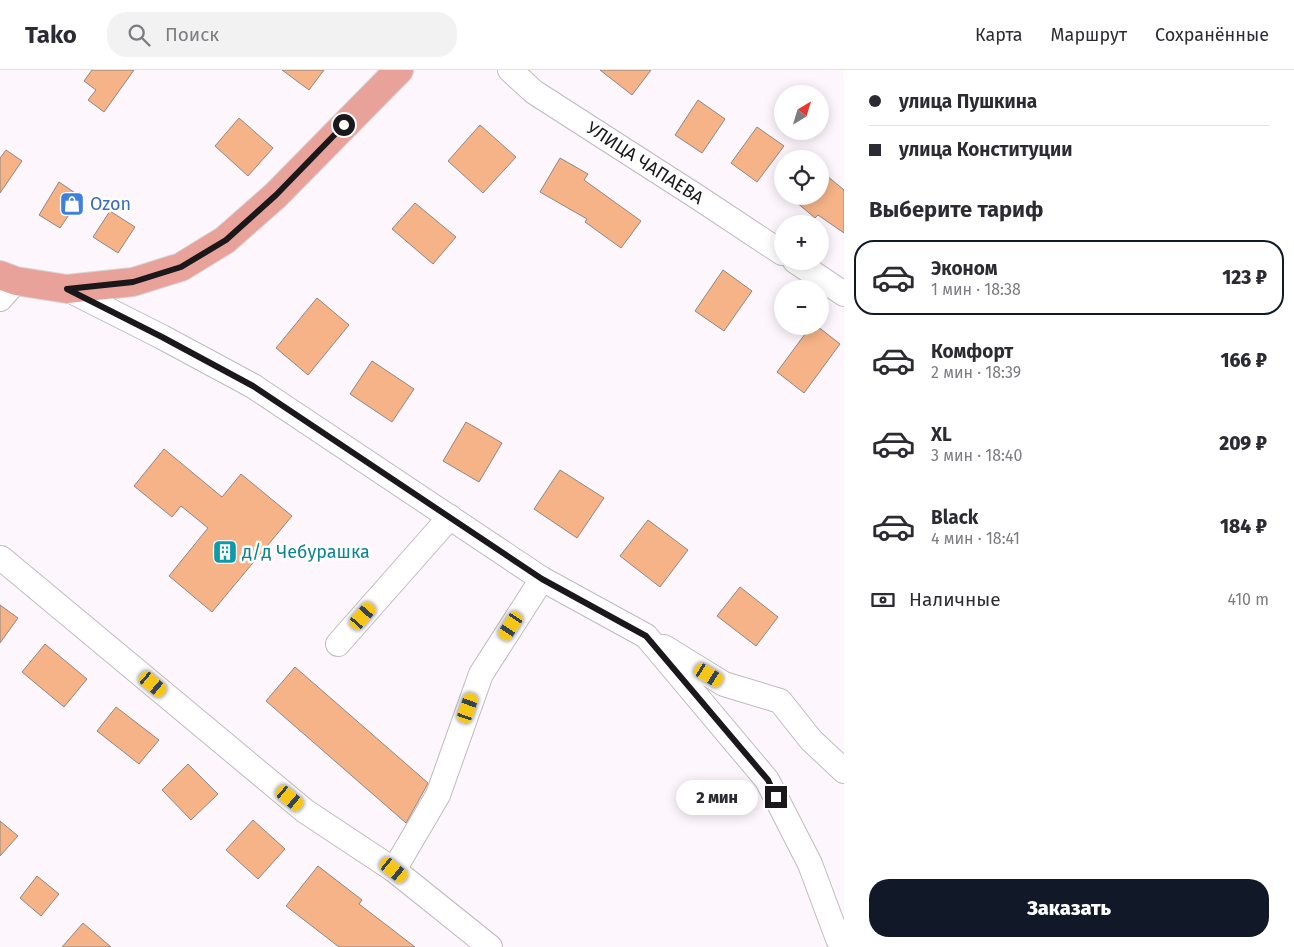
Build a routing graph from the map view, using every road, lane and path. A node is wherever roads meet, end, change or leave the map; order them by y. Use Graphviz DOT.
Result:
graph roads {
  1 [pos="399,70"];
  2 [pos="510,70"];
  3 [pos="774,248"];
  4 [pos="808,270"];
  5 [pos="5,285"];
  6 [pos="67,289"];
  7 [pos="844,294"];
  8 [pos="450,517"];
  9 [pos="1,558"];
  10 [pos="542,579"];
  11 [pos="646,636"];
  12 [pos="338,644"];
  13 [pos="844,771"];
  14 [pos="394,870"];
  15 [pos="839,942"];
  16 [pos="490,947"];
  1 -- 6 [label="main road"];
  2 -- 3 [label="street, УЛИЦА ЧАПАЕВА"];
  4 -- 7 [label="street"];
  5 -- 6 [label="main road"];
  6 -- 8 [label="street"];
  8 -- 10 [label="street"];
  8 -- 12 [label="street"];
  9 -- 14 [label="street"];
  10 -- 11 [label="street"];
  10 -- 14 [label="street"];
  11 -- 13 [label="street"];
  11 -- 15 [label="street"];
  14 -- 16 [label="street"];
}
